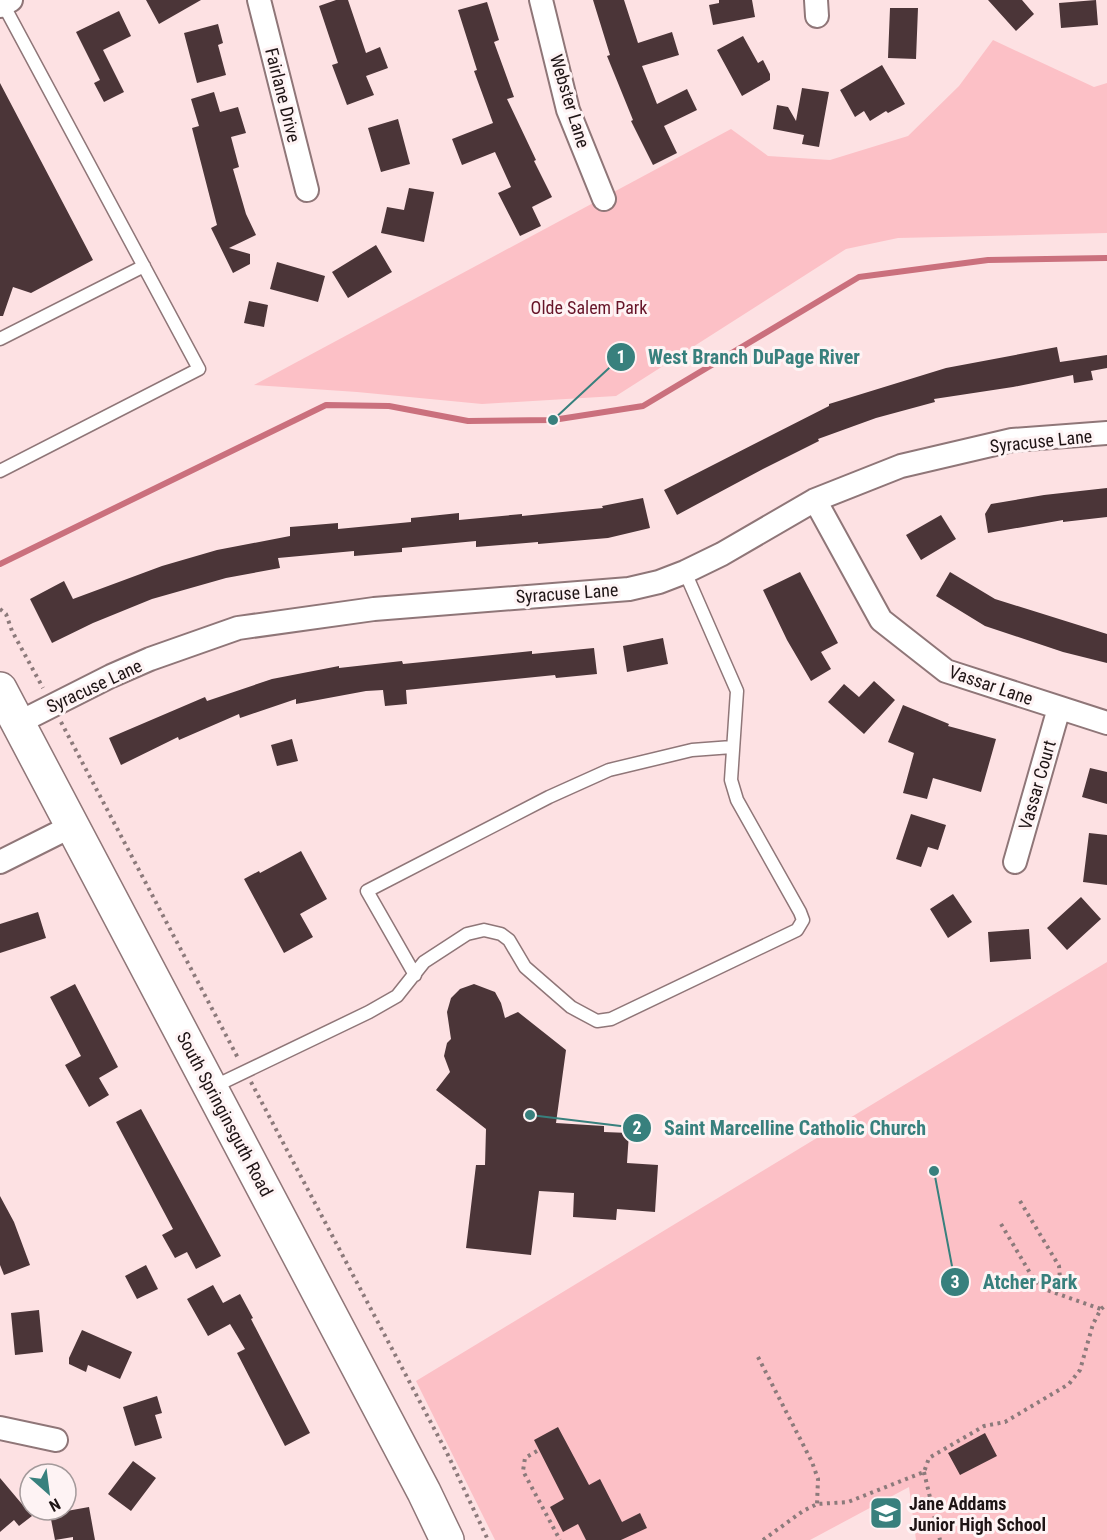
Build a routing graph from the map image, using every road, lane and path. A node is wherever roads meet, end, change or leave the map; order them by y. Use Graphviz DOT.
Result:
graph roads {
  1 [pos="259,0"];
  2 [pos="541,0"];
  3 [pos="5,3"];
  4 [pos="307,190"];
  5 [pos="604,200"];
  6 [pos="144,266"];
  7 [pos="0,339"];
  8 [pos="1107,434"];
  9 [pos="0,471"];
  10 [pos="815,500"];
  11 [pos="684,572"];
  12 [pos="0,609"];
  13 [pos="6,614"];
  14 [pos="0,689"];
  15 [pos="1059,708"];
  16 [pos="18,723"];
  17 [pos="1107,723"];
  18 [pos="732,747"];
  19 [pos="72,826"];
  20 [pos="0,862"];
  21 [pos="1015,862"];
  22 [pos="415,975"];
  23 [pos="212,1088"];
  24 [pos="1020,1201"];
  25 [pos="1001,1224"];
  26 [pos="1057,1294"];
  27 [pos="1107,1304"];
  28 [pos="1101,1309"];
  29 [pos="758,1357"];
  30 [pos="0,1428"];
  31 [pos="56,1440"];
  32 [pos="537,1451"];
  33 [pos="924,1472"];
  34 [pos="817,1504"];
  35 [pos="447,1540"];
  36 [pos="560,1540"];
  37 [pos="763,1540"];
  38 [pos="940,1540"];
  1 -- 4 [label="street, Fairlane Drive"];
  2 -- 5 [label="street, Webster Lane"];
  3 -- 6 [label="lane"];
  6 -- 7 [label="lane"];
  6 -- 9 [label="lane"];
  8 -- 10 [label="street, Syracuse Lane"];
  10 -- 11 [label="street, Syracuse Lane"];
  10 -- 15 [label="street, Vassar Lane"];
  11 -- 16 [label="street, Syracuse Lane"];
  11 -- 18 [label="lane"];
  12 -- 13 [label="path"];
  14 -- 16 [label="street, South Springinsguth Road"];
  15 -- 17 [label="street, Vassar Lane"];
  15 -- 21 [label="street, Vassar Court"];
  16 -- 19 [label="street, South Springinsguth Road"];
  18 -- 22 [label="lane"];
  18 -- 22 [label="lane"];
  19 -- 20 [label="street"];
  19 -- 23 [label="street, South Springinsguth Road"];
  22 -- 23 [label="lane"];
  23 -- 35 [label="street, South Springinsguth Road"];
  24 -- 26 [label="path"];
  25 -- 26 [label="path"];
  26 -- 28 [label="path"];
  27 -- 28 [label="path"];
  28 -- 33 [label="path"];
  29 -- 34 [label="path"];
  30 -- 31 [label="street"];
  32 -- 36 [label="path"];
  33 -- 34 [label="path"];
  33 -- 38 [label="path"];
  34 -- 37 [label="path"];
}
